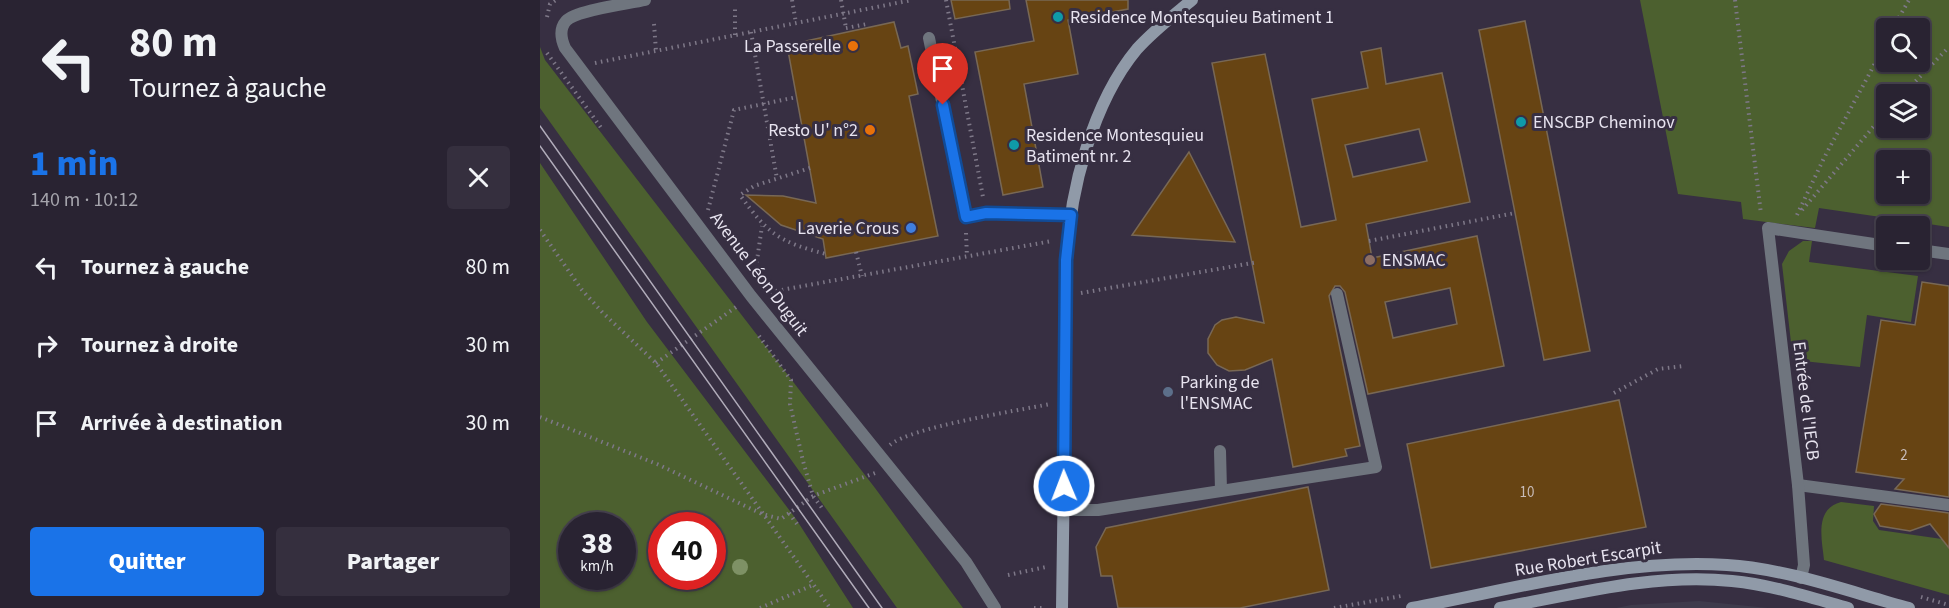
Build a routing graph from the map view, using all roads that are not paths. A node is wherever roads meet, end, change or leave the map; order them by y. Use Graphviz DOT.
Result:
graph roads {
  1 [pos="645,0"];
  2 [pos="1192,0"];
  3 [pos="929,38"];
  4 [pos="1071,215"];
  5 [pos="1876,244"];
  6 [pos="1930,251"];
  7 [pos="1949,254"];
  8 [pos="1337,294"];
  9 [pos="1220,451"];
  10 [pos="1798,485"];
  11 [pos="1221,490"];
  12 [pos="1949,505"];
  13 [pos="1064,510"];
  14 [pos="1801,579"];
  15 [pos="995,608"];
  16 [pos="1062,608"];
  17 [pos="1412,608"];
  18 [pos="1500,608"];
  19 [pos="1848,608"];
  20 [pos="1909,608"];
  1 -- 15 [label="street, Avenue Léon Duguit"];
  2 -- 4 [label="street"];
  3 -- 4 [label="street"];
  4 -- 13 [label="street"];
  5 -- 10 [label="street, Entrée de l'IECB"];
  6 -- 7 [label="street"];
  8 -- 11 [label="street"];
  9 -- 11 [label="street"];
  10 -- 12 [label="street"];
  10 -- 14 [label="street, Entrée de l'IECB"];
  11 -- 13 [label="street"];
  13 -- 16 [label="street"];
  14 -- 17 [label="street, Rue Robert Escarpit"];
  14 -- 20 [label="street, Rue Robert Escarpit"];
  18 -- 19 [label="street, Rue Robert Escarpit"];
}
